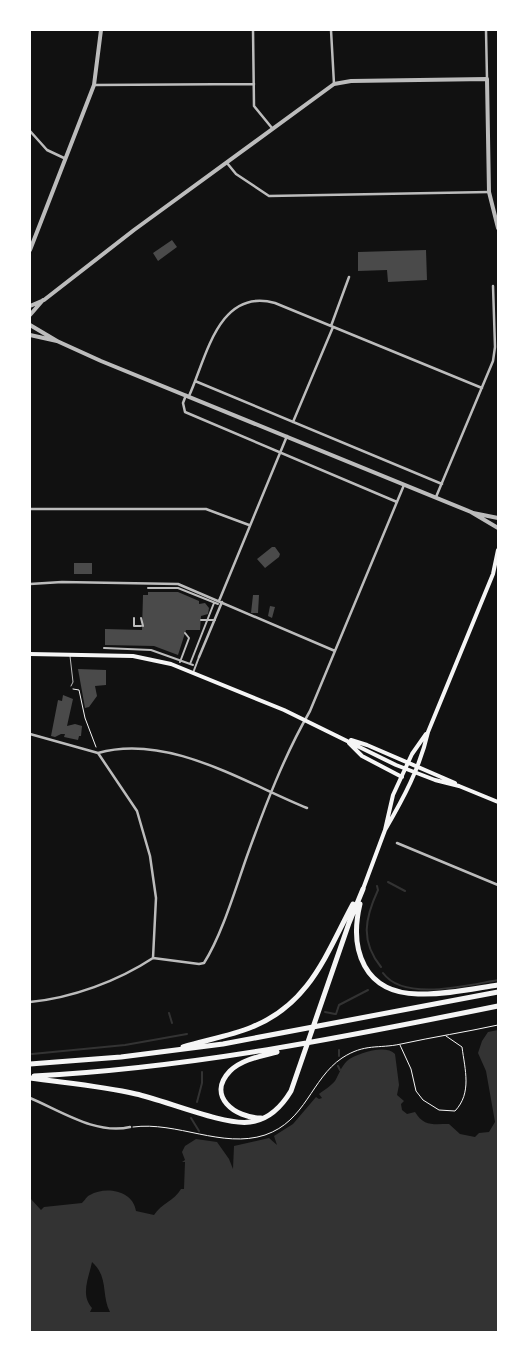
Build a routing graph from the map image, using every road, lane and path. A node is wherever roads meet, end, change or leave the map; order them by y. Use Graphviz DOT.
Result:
graph roads {
  1 [pos="101,30"];
  2 [pos="253,30"];
  3 [pos="331,30"];
  4 [pos="486,30"];
  5 [pos="487,78"];
  6 [pos="254,84"];
  7 [pos="334,84"];
  8 [pos="94,85"];
  9 [pos="272,128"];
  10 [pos="30,131"];
  11 [pos="64,158"];
  12 [pos="227,163"];
  13 [pos="490,192"];
  14 [pos="498,228"];
  15 [pos="30,250"];
  16 [pos="349,277"];
  17 [pos="493,286"];
  18 [pos="44,300"];
  19 [pos="30,306"];
  20 [pos="30,316"];
  21 [pos="30,326"];
  22 [pos="332,326"];
  23 [pos="30,335"];
  24 [pos="57,341"];
  25 [pos="195,382"];
  26 [pos="482,388"];
  27 [pos="188,396"];
  28 [pos="293,422"];
  29 [pos="287,436"];
  30 [pos="280,452"];
  31 [pos="442,484"];
  32 [pos="404,485"];
  33 [pos="436,498"];
  34 [pos="397,502"];
  35 [pos="30,509"];
  36 [pos="471,512"];
  37 [pos="498,518"];
  38 [pos="250,525"];
  39 [pos="498,528"];
  40 [pos="498,550"];
  41 [pos="498,566"];
  42 [pos="492,574"];
  43 [pos="30,584"];
  44 [pos="148,588"];
  45 [pos="214,601"];
  46 [pos="220,602"];
  47 [pos="134,618"];
  48 [pos="141,618"];
  49 [pos="201,620"];
  50 [pos="208,620"];
  51 [pos="215,620"];
  52 [pos="185,633"];
  53 [pos="151,646"];
  54 [pos="104,648"];
  55 [pos="185,649"];
  56 [pos="151,650"];
  57 [pos="189,650"];
  58 [pos="335,651"];
  59 [pos="30,654"];
  60 [pos="70,655"];
  61 [pos="199,657"];
  62 [pos="180,661"];
  63 [pos="193,672"];
  64 [pos="70,687"];
  65 [pos="304,720"];
  66 [pos="428,732"];
  67 [pos="30,734"];
  68 [pos="346,739"];
  69 [pos="98,753"];
  70 [pos="408,762"];
  71 [pos="418,766"];
  72 [pos="405,768"];
  73 [pos="415,772"];
  74 [pos="402,777"];
  75 [pos="459,786"];
  76 [pos="272,793"];
  77 [pos="498,802"];
  78 [pos="308,808"];
  79 [pos="385,830"];
  80 [pos="397,843"];
  81 [pos="498,885"];
  82 [pos="363,889"];
  83 [pos="153,958"];
  84 [pos="498,985"];
  85 [pos="498,992"];
  86 [pos="30,1002"];
  87 [pos="498,1006"];
  88 [pos="498,1025"];
  89 [pos="445,1036"];
  90 [pos="400,1044"];
  91 [pos="298,1046"];
  92 [pos="168,1052"];
  93 [pos="30,1064"];
  94 [pos="30,1077"];
  95 [pos="30,1098"];
  96 [pos="264,1118"];
  97 [pos="135,1126"];
  98 [pos="130,1127"];
  1 -- 8 [label="street"];
  2 -- 6 [label="street"];
  3 -- 7 [label="street"];
  4 -- 5 [label="street"];
  5 -- 7 [label="street"];
  5 -- 13 [label="street"];
  6 -- 8 [label="street"];
  6 -- 9 [label="street"];
  7 -- 9 [label="street"];
  8 -- 11 [label="street"];
  9 -- 12 [label="street"];
  10 -- 11 [label="street"];
  11 -- 15 [label="street"];
  12 -- 13 [label="street"];
  12 -- 18 [label="street"];
  13 -- 14 [label="street"];
  16 -- 22 [label="street"];
  17 -- 26 [label="street"];
  18 -- 19 [label="street"];
  18 -- 20 [label="street"];
  21 -- 24 [label="street"];
  22 -- 25 [label="street"];
  22 -- 26 [label="street"];
  22 -- 28 [label="street"];
  23 -- 24 [label="street"];
  24 -- 27 [label="street"];
  25 -- 27 [label="street"];
  25 -- 28 [label="street"];
  26 -- 31 [label="street"];
  27 -- 29 [label="street"];
  27 -- 30 [label="street"];
  28 -- 31 [label="street"];
  29 -- 30 [label="street"];
  29 -- 32 [label="street"];
  30 -- 34 [label="street"];
  30 -- 38 [label="street"];
  31 -- 33 [label="street"];
  32 -- 33 [label="street"];
  32 -- 34 [label="street"];
  33 -- 36 [label="street"];
  34 -- 58 [label="street"];
  35 -- 38 [label="street"];
  36 -- 37 [label="street"];
  36 -- 39 [label="street"];
  38 -- 46 [label="street"];
  40 -- 42 [label="main road"];
  41 -- 42 [label="main road"];
  42 -- 66 [label="main road"];
  43 -- 45 [label="street"];
  44 -- 45 [label="street"];
  45 -- 46 [label="street"];
  45 -- 50 [label="street"];
  46 -- 51 [label="street"];
  46 -- 58 [label="street"];
  47 -- 48 [label="street"];
  49 -- 50 [label="street"];
  50 -- 51 [label="street"];
  50 -- 62 [label="street"];
  51 -- 61 [label="street"];
  52 -- 55 [label="street"];
  53 -- 56 [label="street"];
  54 -- 56 [label="street"];
  55 -- 57 [label="street"];
  55 -- 62 [label="street"];
  56 -- 62 [label="street"];
  58 -- 65 [label="street"];
  59 -- 60 [label="main road"];
  60 -- 63 [label="main road"];
  60 -- 64 [label="lane"];
  61 -- 63 [label="street"];
  63 -- 65 [label="main road"];
  64 -- 69 [label="path"];
  65 -- 68 [label="main road"];
  65 -- 76 [label="street"];
  66 -- 70 [label="main road"];
  66 -- 71 [label="main road"];
  67 -- 69 [label="street"];
  68 -- 70 [label="main road"];
  68 -- 72 [label="main road"];
  68 -- 74 [label="main road"];
  69 -- 76 [label="street"];
  69 -- 83 [label="street"];
  70 -- 71 [label="main road"];
  70 -- 72 [label="main road"];
  71 -- 73 [label="main road"];
  71 -- 75 [label="main road"];
  72 -- 73 [label="main road"];
  72 -- 74 [label="main road"];
  73 -- 75 [label="main road"];
  73 -- 79 [label="main road"];
  74 -- 79 [label="main road"];
  75 -- 77 [label="main road"];
  76 -- 78 [label="street"];
  76 -- 83 [label="street"];
  79 -- 82 [label="main road"];
  80 -- 81 [label="street"];
  82 -- 84 [label="highway"];
  82 -- 92 [label="highway"];
  82 -- 96 [label="highway"];
  83 -- 86 [label="street"];
  85 -- 92 [label="highway"];
  87 -- 91 [label="highway"];
  88 -- 89 [label="path"];
  89 -- 90 [label="path"];
  89 -- 90 [label="path"];
  90 -- 97 [label="path"];
  91 -- 94 [label="highway"];
  91 -- 96 [label="highway"];
  92 -- 93 [label="highway"];
  94 -- 96 [label="highway"];
  95 -- 98 [label="street"];
}
